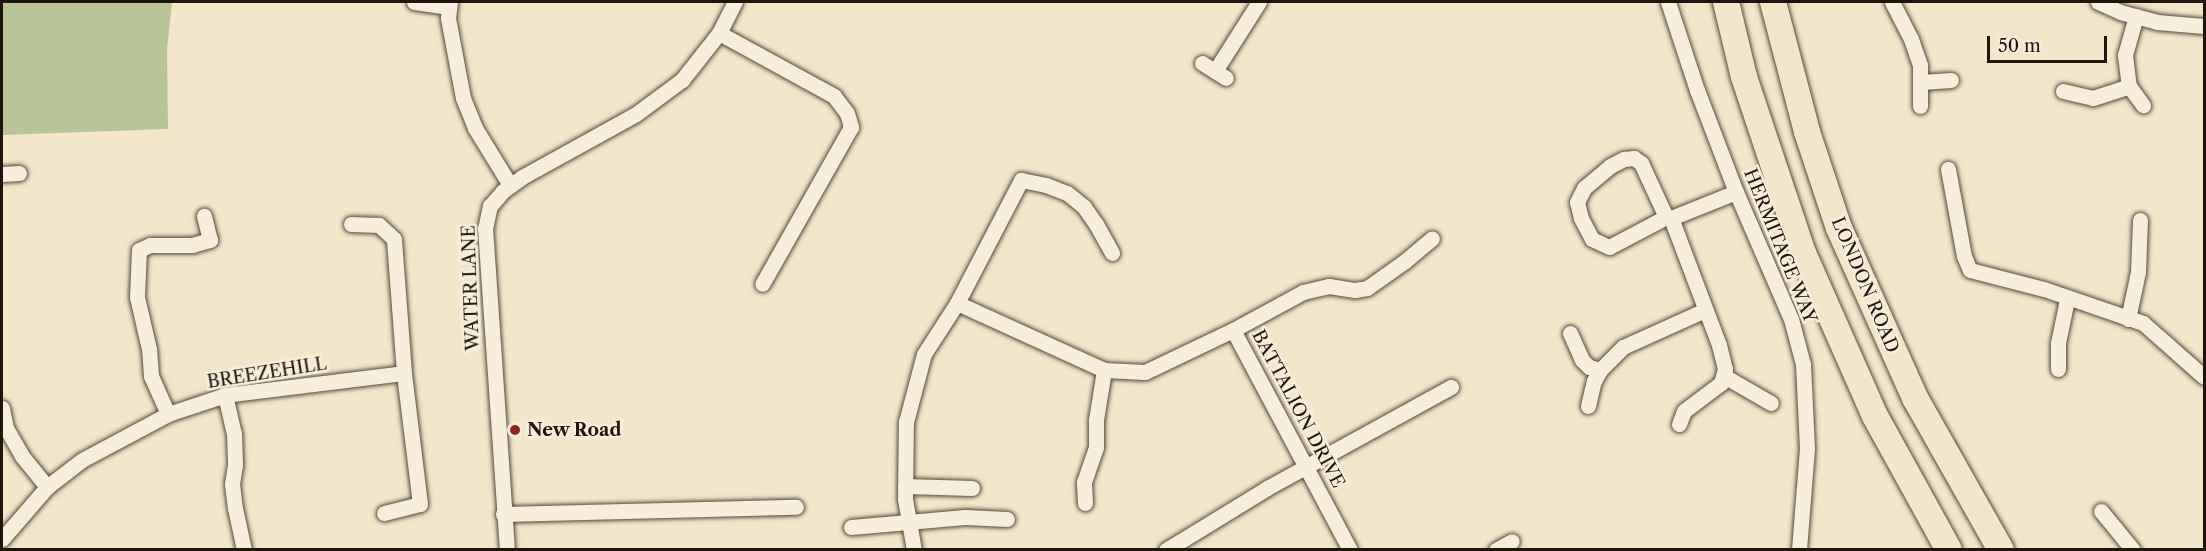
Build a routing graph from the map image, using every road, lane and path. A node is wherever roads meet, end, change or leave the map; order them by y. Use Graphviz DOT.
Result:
graph roads {
  1 [pos="414,2"];
  2 [pos="735,2"];
  3 [pos="1259,2"];
  4 [pos="1668,2"];
  5 [pos="1773,2"];
  6 [pos="1892,2"];
  7 [pos="2098,2"];
  8 [pos="1726,3"];
  9 [pos="449,4"];
  10 [pos="2136,16"];
  11 [pos="2205,26"];
  12 [pos="719,33"];
  13 [pos="1214,71"];
  14 [pos="1951,80"];
  15 [pos="1921,82"];
  16 [pos="2129,86"];
  17 [pos="2063,91"];
  18 [pos="2143,105"];
  19 [pos="1920,106"];
  20 [pos="1948,169"];
  21 [pos="19,173"];
  22 [pos="2,174"];
  23 [pos="510,185"];
  24 [pos="1736,192"];
  25 [pos="204,216"];
  26 [pos="1668,218"];
  27 [pos="2140,220"];
  28 [pos="351,224"];
  29 [pos="1432,238"];
  30 [pos="1112,254"];
  31 [pos="762,284"];
  32 [pos="2067,299"];
  33 [pos="957,303"];
  34 [pos="1705,310"];
  35 [pos="2128,319"];
  36 [pos="1233,330"];
  37 [pos="1570,333"];
  38 [pos="2058,369"];
  39 [pos="1104,370"];
  40 [pos="1600,370"];
  41 [pos="404,373"];
  42 [pos="1724,376"];
  43 [pos="2205,377"];
  44 [pos="1451,387"];
  45 [pos="225,395"];
  46 [pos="1771,403"];
  47 [pos="1588,406"];
  48 [pos="2,408"];
  49 [pos="168,414"];
  50 [pos="1679,424"];
  51 [pos="1307,466"];
  52 [pos="905,486"];
  53 [pos="47,487"];
  54 [pos="972,488"];
  55 [pos="1085,503"];
  56 [pos="796,507"];
  57 [pos="2101,511"];
  58 [pos="384,513"];
  59 [pos="503,514"];
  60 [pos="1007,519"];
  61 [pos="910,524"];
  62 [pos="851,527"];
  63 [pos="2,539"];
  64 [pos="1512,541"];
  65 [pos="244,549"];
  66 [pos="507,549"];
  67 [pos="914,549"];
  68 [pos="1166,549"];
  69 [pos="1350,549"];
  70 [pos="1497,549"];
  71 [pos="1799,549"];
  72 [pos="1949,549"];
  73 [pos="2001,549"];
  74 [pos="2133,549"];
  1 -- 9 [label="street"];
  2 -- 12 [label="street, WATER LANE"];
  3 -- 13 [label="street"];
  4 -- 24 [label="street, HERMITAGE WAY"];
  5 -- 73 [label="highway, LONDON ROAD"];
  6 -- 15 [label="street"];
  7 -- 10 [label="street"];
  8 -- 72 [label="highway"];
  9 -- 23 [label="street"];
  10 -- 11 [label="street"];
  10 -- 16 [label="street"];
  12 -- 23 [label="street, WATER LANE"];
  12 -- 31 [label="street"];
  14 -- 15 [label="street"];
  15 -- 19 [label="street"];
  16 -- 17 [label="street"];
  16 -- 18 [label="street"];
  20 -- 32 [label="street"];
  21 -- 22 [label="street"];
  23 -- 59 [label="street, WATER LANE"];
  24 -- 26 [label="street"];
  24 -- 71 [label="street, HERMITAGE WAY"];
  25 -- 49 [label="street"];
  26 -- 26 [label="street"];
  26 -- 34 [label="street"];
  27 -- 35 [label="street"];
  28 -- 41 [label="street"];
  29 -- 36 [label="street"];
  30 -- 33 [label="street"];
  32 -- 35 [label="street"];
  32 -- 38 [label="street"];
  33 -- 39 [label="street, BATTALION DRIVE"];
  33 -- 52 [label="street"];
  34 -- 40 [label="street"];
  34 -- 42 [label="street"];
  35 -- 43 [label="street"];
  36 -- 39 [label="street, BATTALION DRIVE"];
  36 -- 51 [label="street, BATTALION DRIVE"];
  37 -- 40 [label="street"];
  39 -- 55 [label="street"];
  40 -- 47 [label="street"];
  41 -- 45 [label="street, BREEZEHILL"];
  41 -- 58 [label="street"];
  42 -- 46 [label="street"];
  42 -- 50 [label="street"];
  44 -- 51 [label="street"];
  45 -- 49 [label="street, BREEZEHILL"];
  45 -- 65 [label="street"];
  48 -- 53 [label="street"];
  49 -- 53 [label="street, BREEZEHILL"];
  51 -- 68 [label="street"];
  51 -- 69 [label="street, BATTALION DRIVE"];
  52 -- 54 [label="street"];
  52 -- 61 [label="street"];
  53 -- 63 [label="street, BREEZEHILL"];
  56 -- 59 [label="street"];
  57 -- 74 [label="street"];
  59 -- 66 [label="street, WATER LANE"];
  60 -- 61 [label="street"];
  61 -- 62 [label="street"];
  61 -- 67 [label="street"];
  64 -- 70 [label="street"];
}
